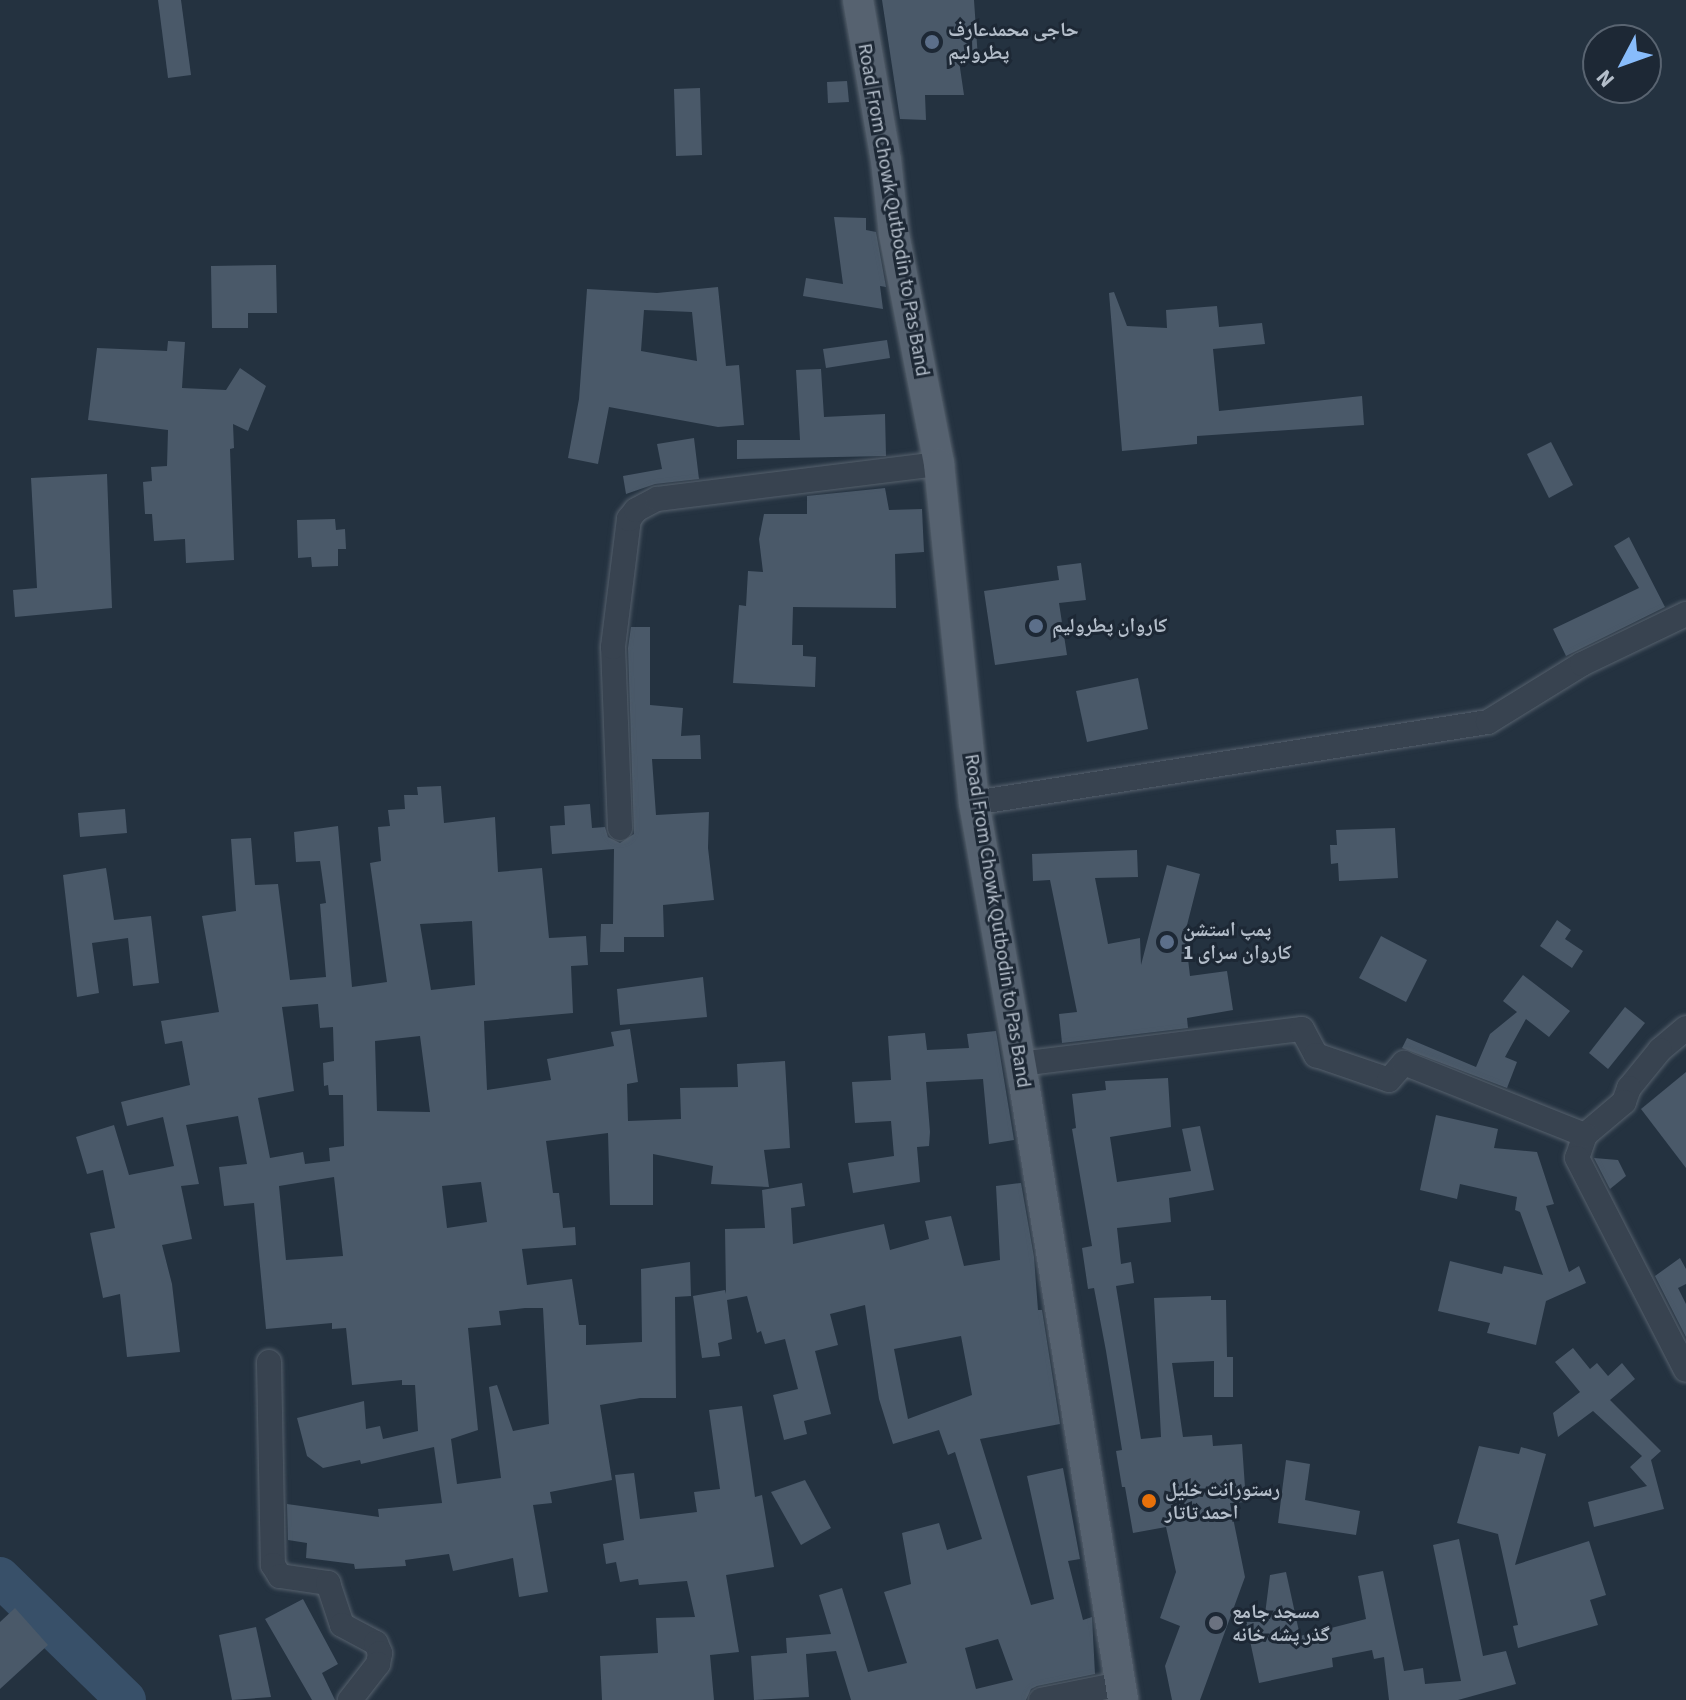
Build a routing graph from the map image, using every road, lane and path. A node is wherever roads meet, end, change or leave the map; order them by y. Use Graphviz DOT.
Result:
graph roads {
  1 [pos="858,0"];
  2 [pos="939,464"];
  3 [pos="1686,614"];
  4 [pos="974,803"];
  5 [pos="620,828"];
  6 [pos="1685,1032"];
  7 [pos="1020,1064"];
  8 [pos="1585,1135"];
  9 [pos="269,1362"];
  10 [pos="1686,1370"];
  11 [pos="1121,1692"];
  12 [pos="350,1700"];
  13 [pos="1041,1700"];
  1 -- 2 [label="main road, Road From Chowk Qutbodin to Pas Band"];
  2 -- 4 [label="main road, Road From Chowk Qutbodin to Pas Band"];
  2 -- 5 [label="street"];
  3 -- 4 [label="street"];
  4 -- 7 [label="main road, Road From Chowk Qutbodin to Pas Band"];
  6 -- 8 [label="street"];
  7 -- 8 [label="street"];
  7 -- 11 [label="main road, Road From Chowk Qutbodin to Pas Band"];
  8 -- 10 [label="street"];
  9 -- 12 [label="street"];
  11 -- 13 [label="street"];
}
